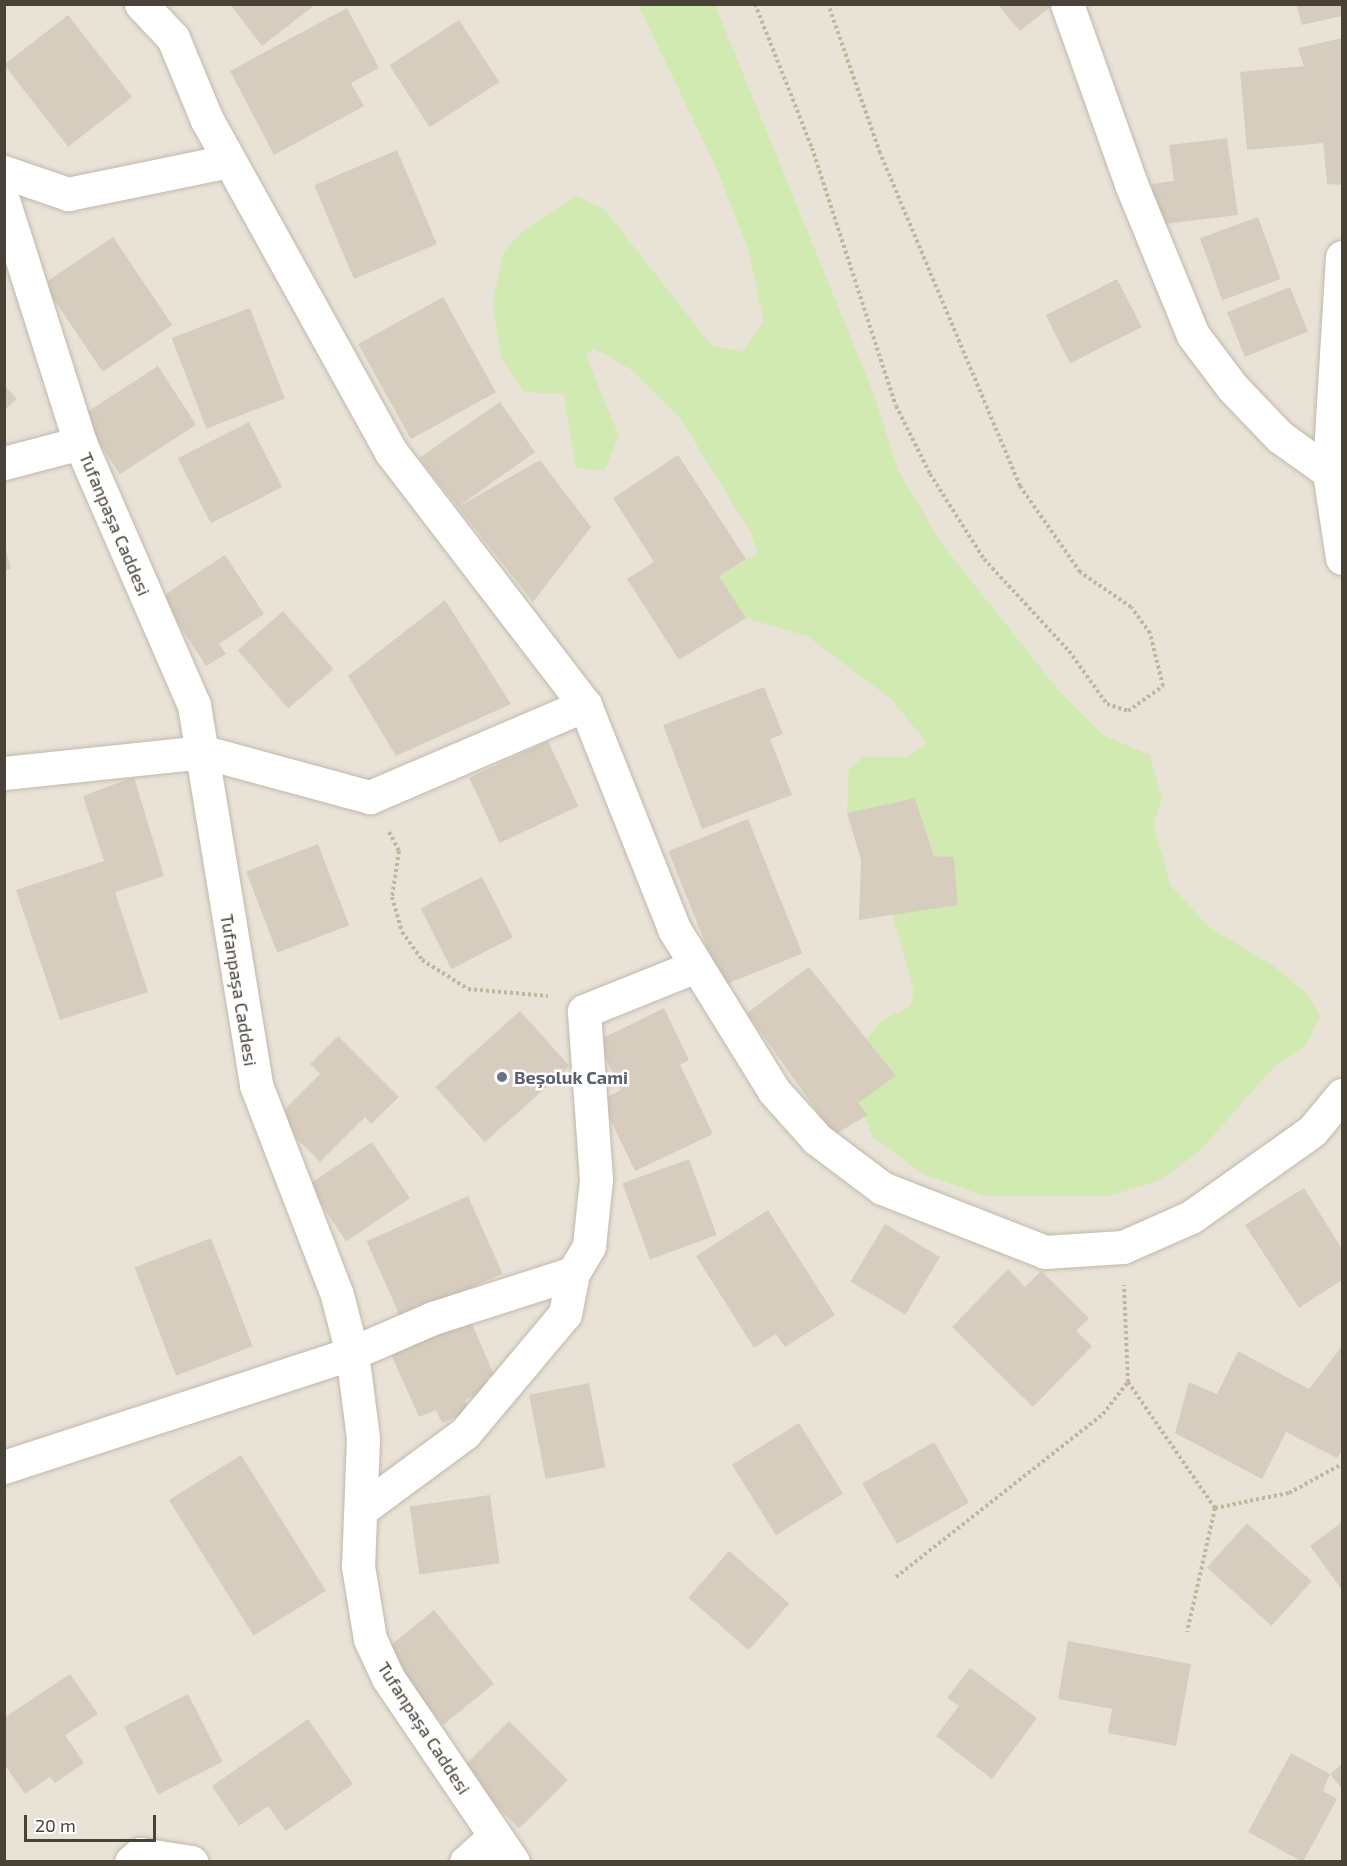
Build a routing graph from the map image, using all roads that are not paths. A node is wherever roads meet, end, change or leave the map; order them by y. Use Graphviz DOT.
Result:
graph roads {
  1 [pos="141,4"];
  2 [pos="1067,4"];
  3 [pos="229,161"];
  4 [pos="4,172"];
  5 [pos="4,203"];
  6 [pos="1342,258"];
  7 [pos="80,443"];
  8 [pos="4,463"];
  9 [pos="1329,472"];
  10 [pos="1342,558"];
  11 [pos="585,705"];
  12 [pos="204,752"];
  13 [pos="4,773"];
  14 [pos="696,966"];
  15 [pos="1342,1095"];
  16 [pos="573,1273"];
  17 [pos="352,1353"];
  18 [pos="4,1467"];
  19 [pos="362,1509"];
  20 [pos="504,1849"];
  21 [pos="131,1862"];
  22 [pos="191,1862"];
  23 [pos="466,1862"];
  1 -- 3 [label="street"];
  2 -- 9 [label="street"];
  3 -- 4 [label="street"];
  3 -- 11 [label="street"];
  5 -- 7 [label="street, Tufanpaşa Caddesi"];
  6 -- 9 [label="street"];
  7 -- 8 [label="street"];
  7 -- 12 [label="street, Tufanpaşa Caddesi"];
  9 -- 10 [label="street"];
  11 -- 12 [label="street"];
  11 -- 14 [label="street"];
  12 -- 13 [label="street"];
  12 -- 17 [label="street, Tufanpaşa Caddesi"];
  14 -- 15 [label="street"];
  14 -- 16 [label="street"];
  16 -- 17 [label="street"];
  16 -- 19 [label="street"];
  17 -- 18 [label="street"];
  17 -- 19 [label="street, Tufanpaşa Caddesi"];
  19 -- 20 [label="street, Tufanpaşa Caddesi"];
  20 -- 23 [label="street"];
  21 -- 22 [label="street"];
}
